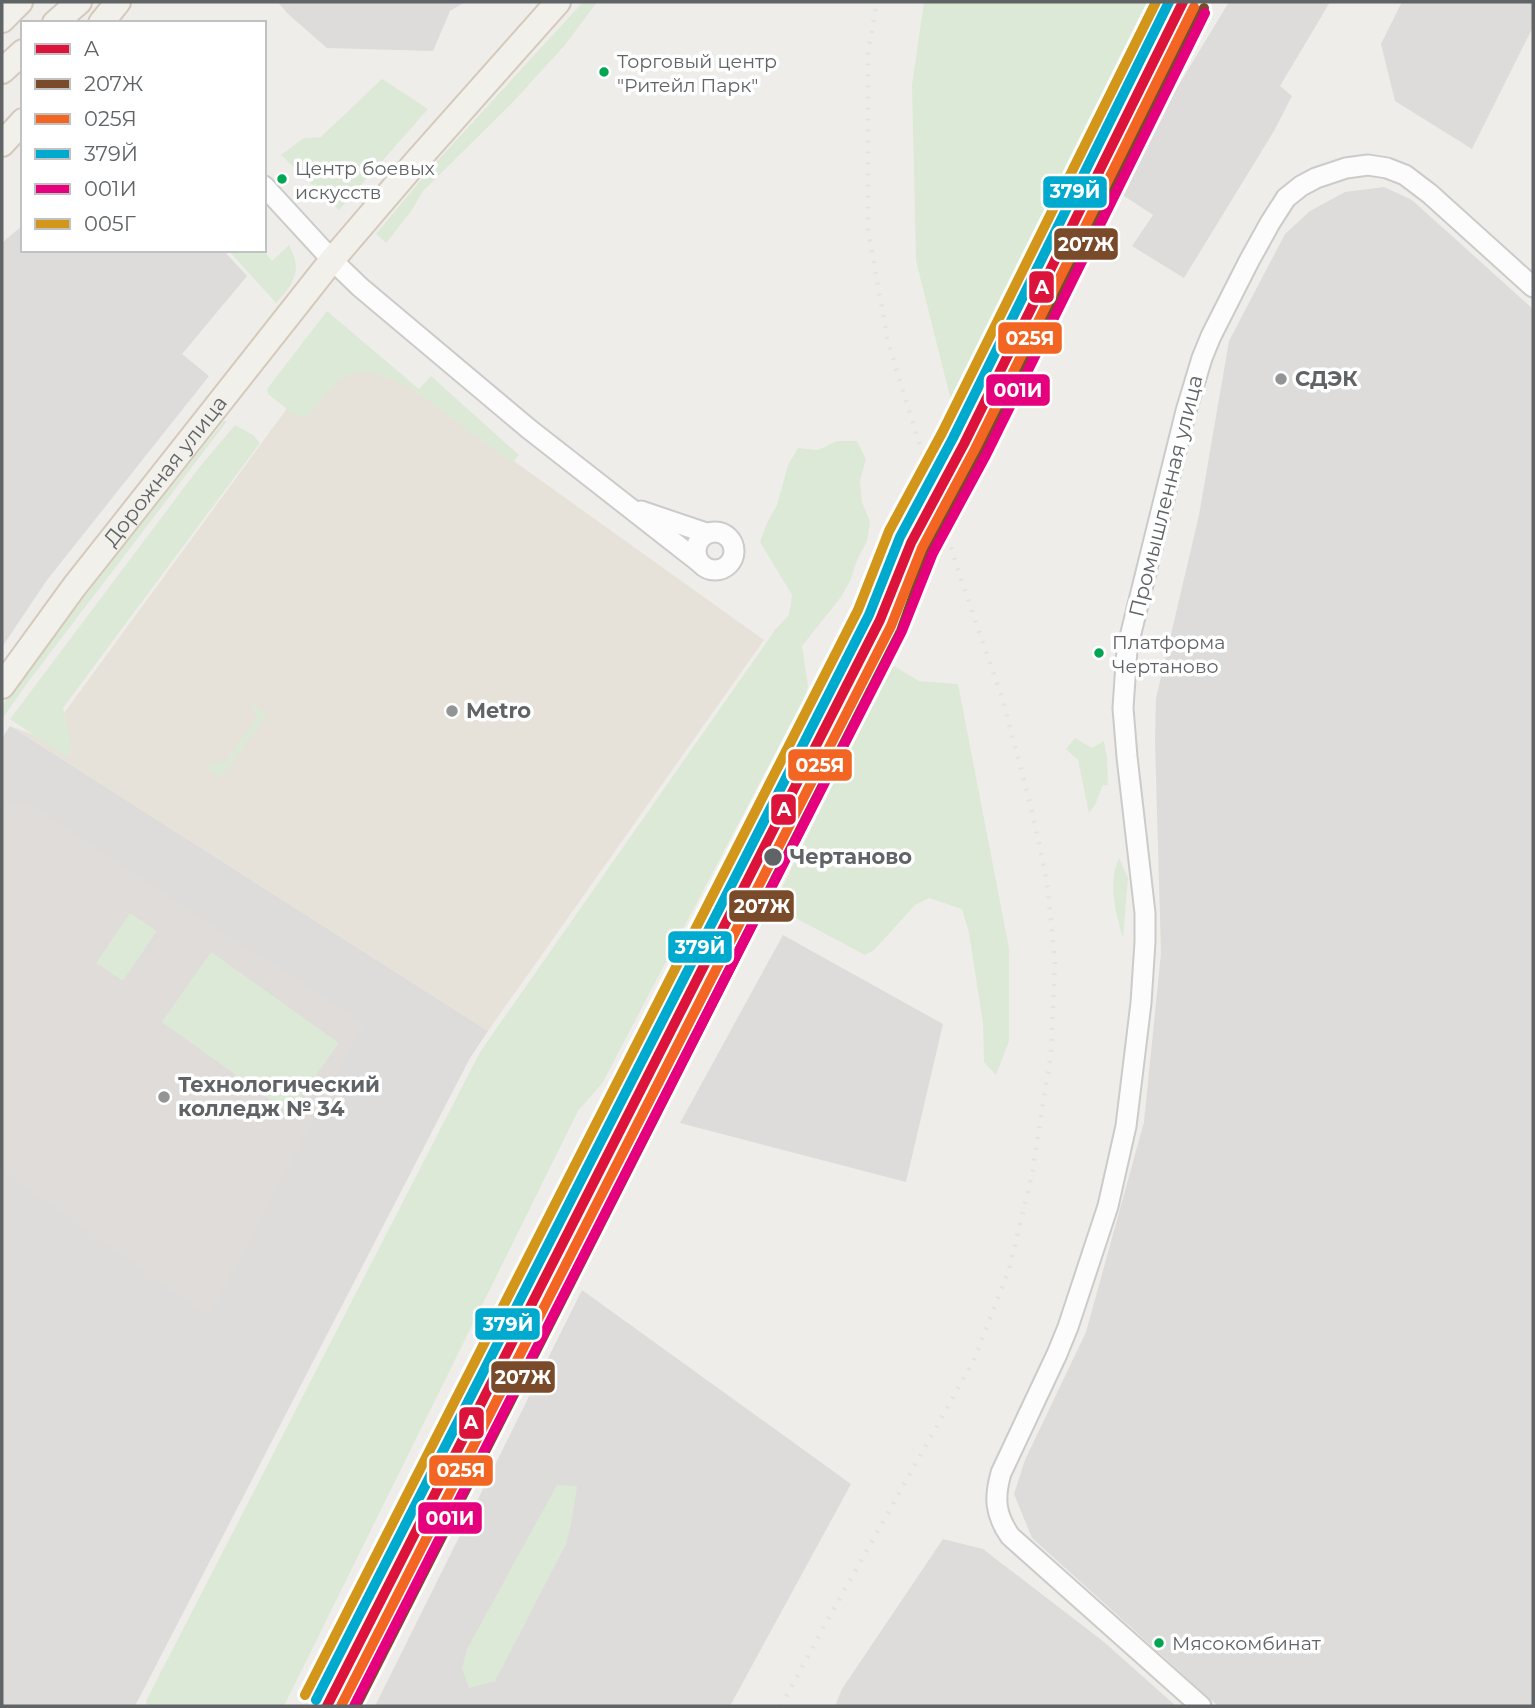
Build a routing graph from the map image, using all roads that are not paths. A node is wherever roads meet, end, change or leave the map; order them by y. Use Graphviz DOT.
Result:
graph roads {
  1 [pos="20,2"];
  2 [pos="79,2"];
  3 [pos="558,2"];
  4 [pos="2,20"];
  5 [pos="57,21"];
  6 [pos="21,54"];
  7 [pos="2,71"];
  8 [pos="21,123"];
  9 [pos="2,144"];
  10 [pos="266,188"];
  11 [pos="332,260"];
  12 [pos="1533,286"];
  13 [pos="626,506"];
  14 [pos="706,533"];
  15 [pos="699,562"];
  16 [pos="2,686"];
  17 [pos="1201,1706"];
  1 -- 4 [label="main road"];
  2 -- 5 [label="main road"];
  3 -- 11 [label="main road, Дорожная улица"];
  6 -- 7 [label="main road"];
  8 -- 9 [label="main road"];
  10 -- 11 [label="street"];
  11 -- 13 [label="street"];
  11 -- 16 [label="main road, Дорожная улица"];
  12 -- 17 [label="street, Промышленная улица"];
  13 -- 14 [label="street"];
  13 -- 15 [label="street"];
  14 -- 15 [label="street"];
  14 -- 15 [label="street"];
}
